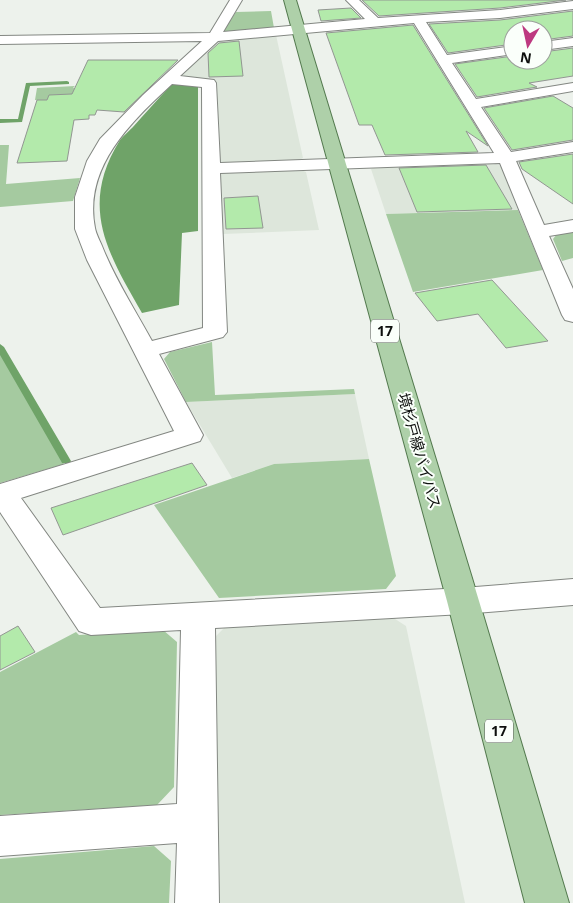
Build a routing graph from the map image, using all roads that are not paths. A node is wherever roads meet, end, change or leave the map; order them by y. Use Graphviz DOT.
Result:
graph roads {
  1 [pos="236,0"];
  2 [pos="290,0"];
  3 [pos="352,0"];
  4 [pos="447,5"];
  5 [pos="573,5"];
  6 [pos="464,17"];
  7 [pos="418,20"];
  8 [pos="375,22"];
  9 [pos="298,29"];
  10 [pos="214,37"];
  11 [pos="0,40"];
  12 [pos="573,42"];
  13 [pos="553,45"];
  14 [pos="503,51"];
  15 [pos="444,60"];
  16 [pos="168,79"];
  17 [pos="573,87"];
  18 [pos="471,104"];
  19 [pos="573,147"];
  20 [pos="506,158"];
  21 [pos="337,164"];
  22 [pos="212,168"];
  23 [pos="573,226"];
  24 [pos="539,232"];
  25 [pos="573,315"];
  26 [pos="145,350"];
  27 [pos="1,494"];
  28 [pos="573,592"];
  29 [pos="463,602"];
  30 [pos="198,615"];
  31 [pos="197,822"];
  32 [pos="0,836"];
  33 [pos="197,903"];
  34 [pos="547,903"];
  1 -- 10 [label="street"];
  2 -- 9 [label="main road, 境杉戸線バイパス / 17"];
  3 -- 8 [label="street"];
  4 -- 6 [label="street"];
  5 -- 6 [label="street"];
  6 -- 7 [label="street"];
  7 -- 8 [label="street"];
  7 -- 15 [label="street"];
  8 -- 9 [label="street"];
  9 -- 10 [label="street"];
  9 -- 21 [label="main road, 境杉戸線バイパス / 17"];
  10 -- 11 [label="street"];
  10 -- 16 [label="street"];
  12 -- 13 [label="street"];
  14 -- 15 [label="street"];
  15 -- 18 [label="street"];
  16 -- 22 [label="street"];
  16 -- 26 [label="street"];
  17 -- 18 [label="street"];
  18 -- 20 [label="street"];
  19 -- 20 [label="street"];
  20 -- 21 [label="street"];
  20 -- 24 [label="street"];
  21 -- 22 [label="street"];
  21 -- 29 [label="main road, 境杉戸線バイパス / 17"];
  22 -- 26 [label="street"];
  23 -- 24 [label="street"];
  24 -- 25 [label="street"];
  26 -- 27 [label="street"];
  27 -- 30 [label="street"];
  28 -- 29 [label="street"];
  29 -- 30 [label="street"];
  29 -- 34 [label="main road, 境杉戸線バイパス / 17"];
  30 -- 31 [label="street"];
  31 -- 32 [label="street"];
  31 -- 33 [label="street"];
}
